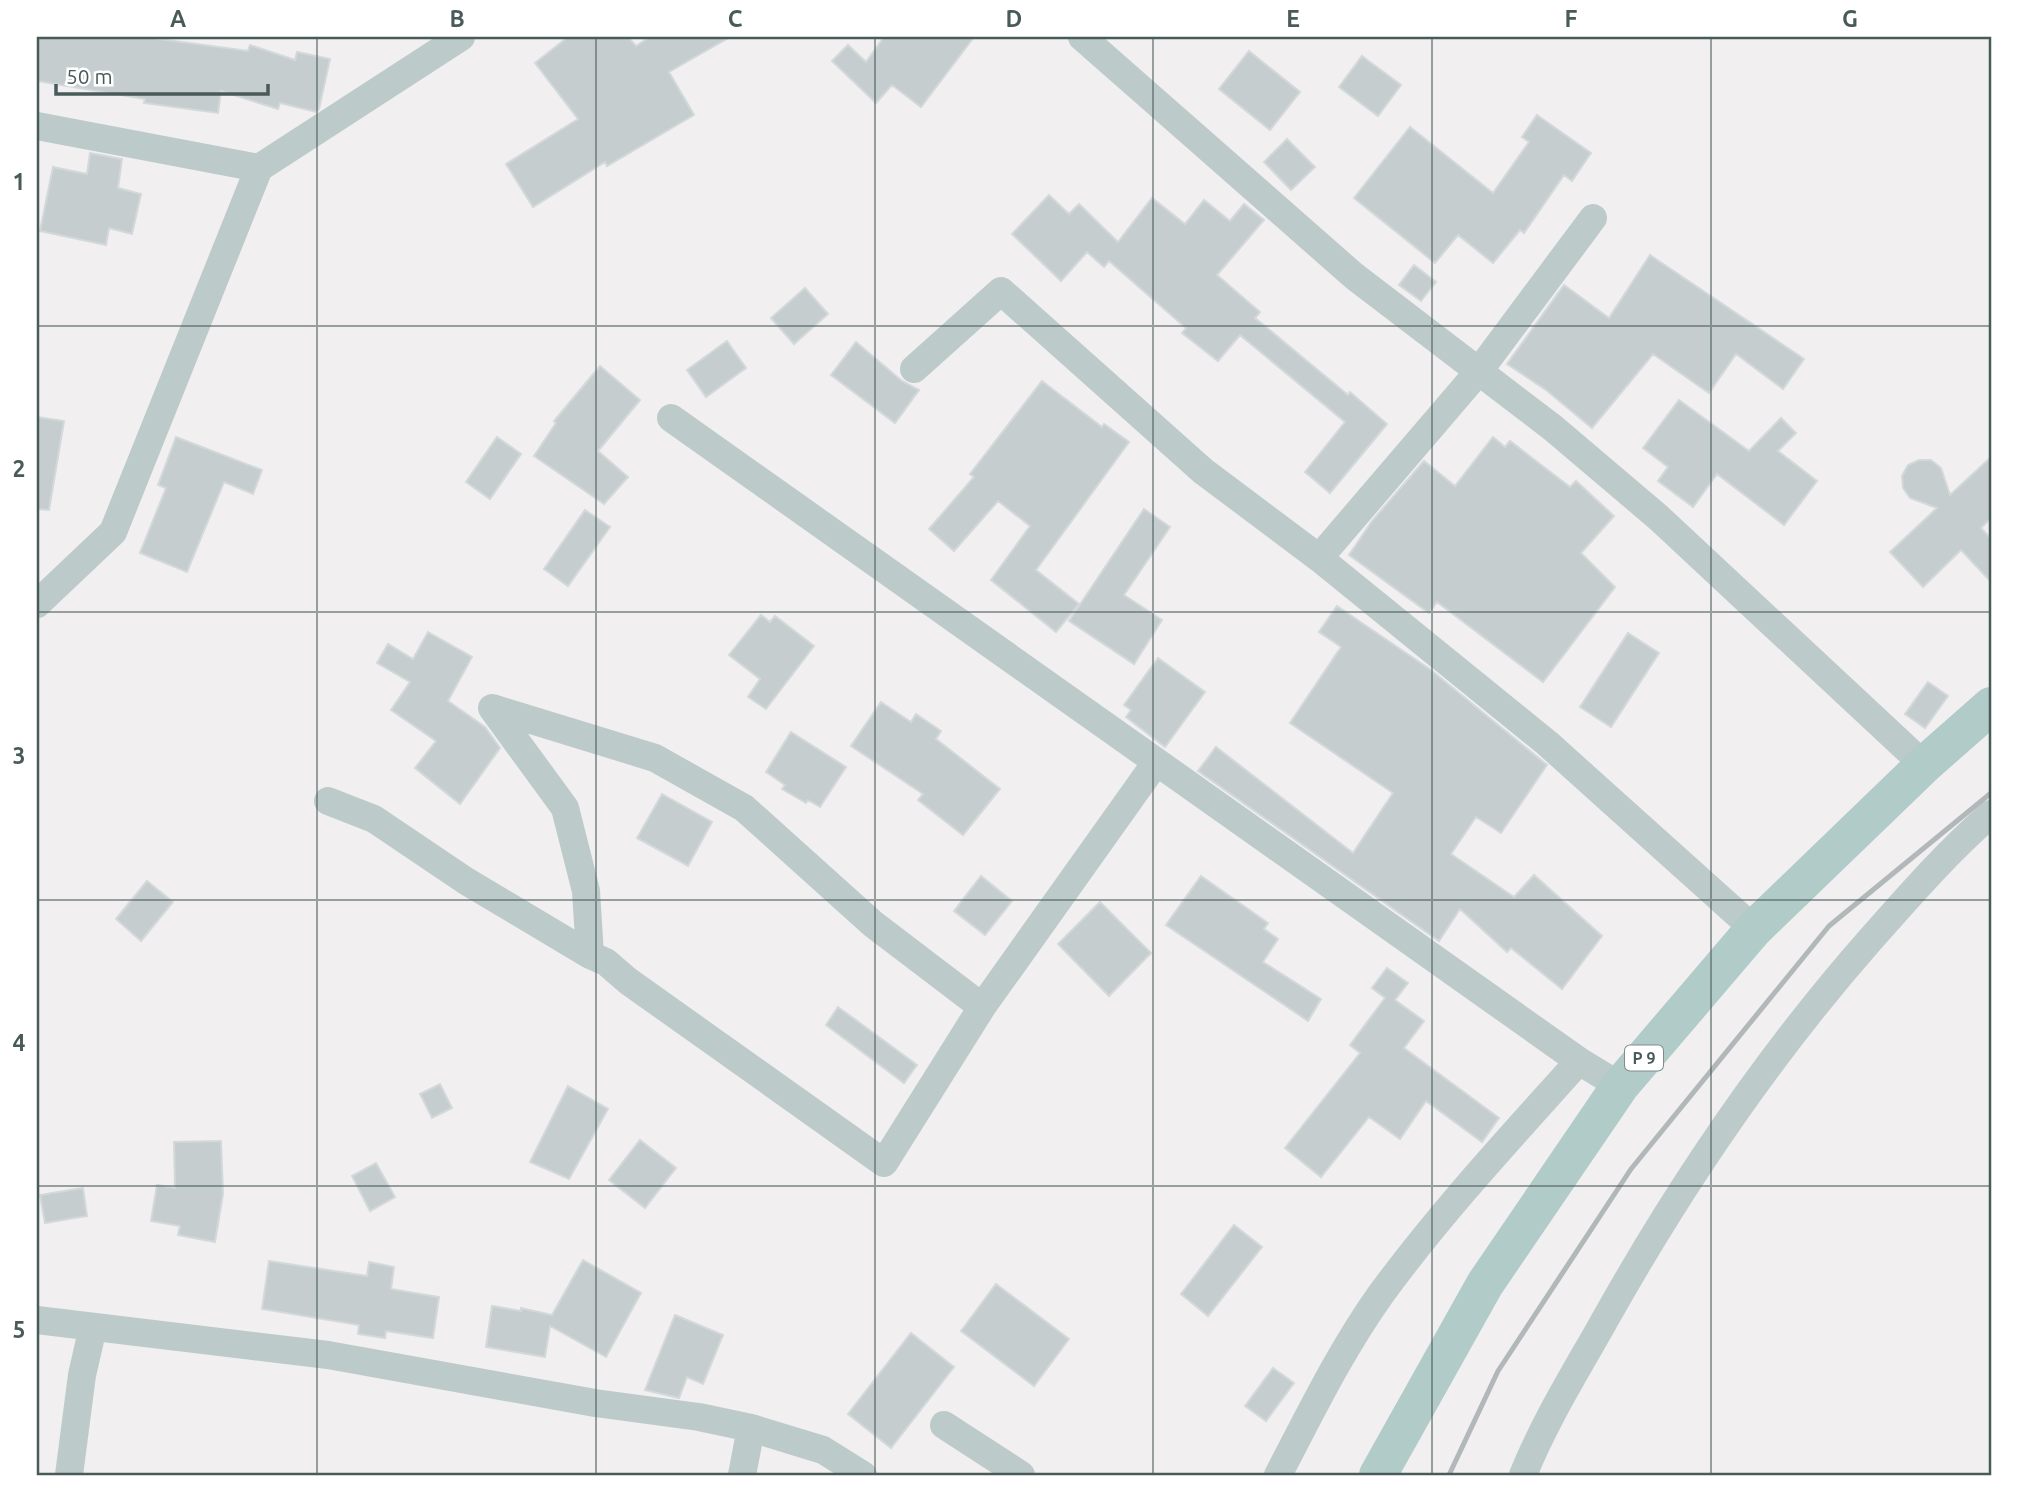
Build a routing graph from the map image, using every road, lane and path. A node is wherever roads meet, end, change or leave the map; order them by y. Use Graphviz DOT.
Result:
graph roads {
  1 [pos="461,37"];
  2 [pos="1082,37"];
  3 [pos="37,126"];
  4 [pos="259,168"];
  5 [pos="1593,218"];
  6 [pos="914,369"];
  7 [pos="1479,371"];
  8 [pos="671,418"];
  9 [pos="1320,558"];
  10 [pos="37,604"];
  11 [pos="1991,706"];
  12 [pos="1155,764"];
  13 [pos="1924,765"];
  14 [pos="327,801"];
  15 [pos="1991,814"];
  16 [pos="1754,929"];
  17 [pos="590,955"];
  18 [pos="982,1007"];
  19 [pos="1579,1061"];
  20 [pos="1620,1086"];
  21 [pos="37,1320"];
  22 [pos="93,1327"];
  23 [pos="944,1425"];
  24 [pos="751,1428"];
  25 [pos="69,1475"];
  26 [pos="742,1475"];
  27 [pos="863,1475"];
  28 [pos="1021,1475"];
  29 [pos="1278,1475"];
  30 [pos="1378,1475"];
  31 [pos="1523,1475"];
  1 -- 4 [label="street"];
  2 -- 7 [label="street"];
  3 -- 4 [label="street"];
  4 -- 10 [label="street"];
  5 -- 7 [label="street"];
  6 -- 9 [label="street"];
  7 -- 9 [label="street"];
  7 -- 13 [label="street"];
  8 -- 12 [label="street"];
  9 -- 16 [label="street"];
  11 -- 13 [label="main road, P 9"];
  12 -- 18 [label="street"];
  12 -- 19 [label="street"];
  13 -- 16 [label="main road, P 9"];
  14 -- 17 [label="street"];
  15 -- 31 [label="street"];
  16 -- 20 [label="main road, P 9"];
  17 -- 18 [label="street"];
  17 -- 18 [label="street"];
  19 -- 20 [label="street"];
  19 -- 29 [label="street"];
  20 -- 30 [label="main road, P 9"];
  21 -- 22 [label="street"];
  22 -- 24 [label="street"];
  22 -- 25 [label="street"];
  23 -- 28 [label="street"];
  24 -- 26 [label="street"];
  24 -- 27 [label="street"];
}
